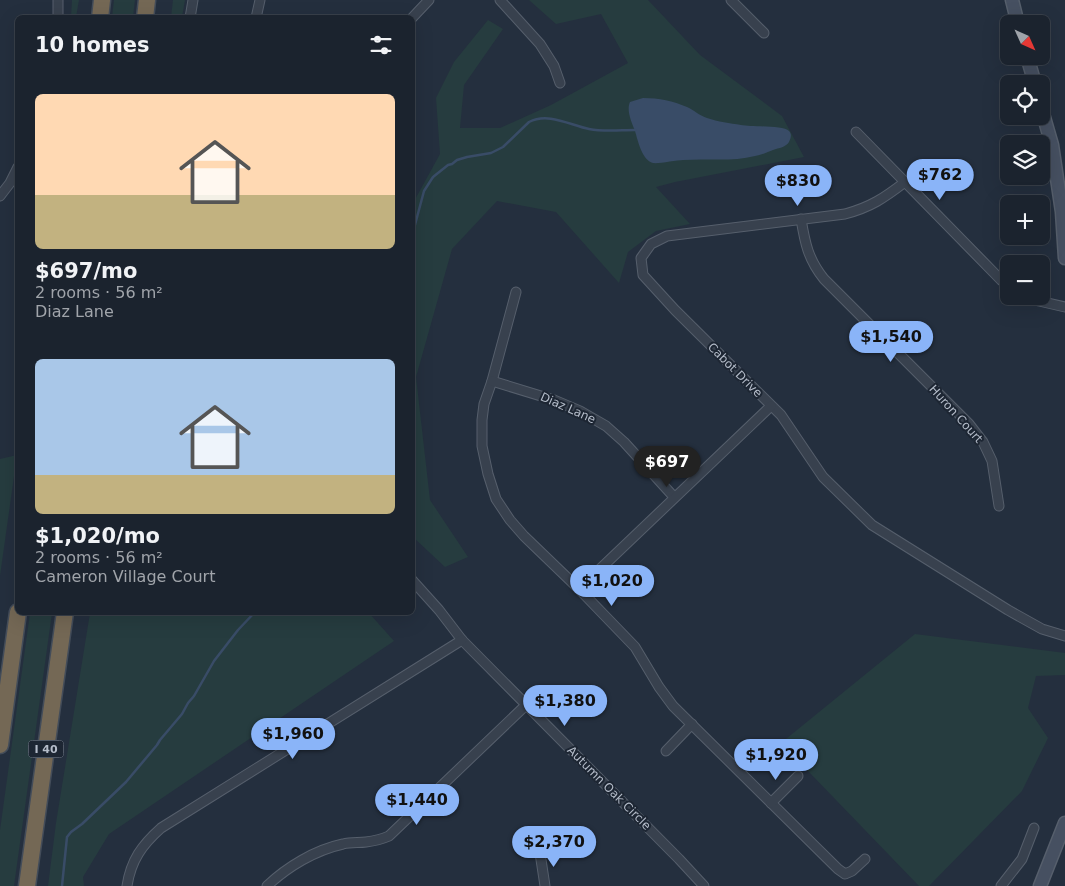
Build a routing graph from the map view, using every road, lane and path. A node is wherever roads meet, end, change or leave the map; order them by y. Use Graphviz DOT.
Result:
graph roads {
  1 [pos="58,0"];
  2 [pos="102,0"];
  3 [pos="147,0"];
  4 [pos="192,0"];
  5 [pos="260,0"];
  6 [pos="429,0"];
  7 [pos="500,0"];
  8 [pos="731,0"];
  9 [pos="1012,0"];
  10 [pos="58,15"];
  11 [pos="100,15"];
  12 [pos="145,15"];
  13 [pos="190,15"];
  14 [pos="257,15"];
  15 [pos="415,15"];
  16 [pos="1016,15"];
  17 [pos="764,33"];
  18 [pos="560,83"];
  19 [pos="1046,125"];
  20 [pos="856,132"];
  21 [pos="15,173"];
  22 [pos="904,182"];
  23 [pos="0,196"];
  24 [pos="801,219"];
  25 [pos="1065,258"];
  26 [pos="1000,279"];
  27 [pos="516,292"];
  28 [pos="1050,304"];
  29 [pos="1065,307"];
  30 [pos="492,381"];
  31 [pos="771,406"];
  32 [pos="674,497"];
  33 [pos="999,506"];
  34 [pos="415,583"];
  35 [pos="579,589"];
  36 [pos="18,615"];
  37 [pos="65,615"];
  38 [pos="1065,636"];
  39 [pos="462,640"];
  40 [pos="526,705"];
  41 [pos="692,724"];
  42 [pos="0,745"];
  43 [pos="666,751"];
  44 [pos="798,776"];
  45 [pos="771,803"];
  46 [pos="1065,823"];
  47 [pos="1034,828"];
  48 [pos="540,853"];
  49 [pos="865,859"];
  50 [pos="27,886"];
  51 [pos="127,886"];
  52 [pos="267,886"];
  53 [pos="545,886"];
  54 [pos="704,886"];
  55 [pos="1001,886"];
  56 [pos="1040,886"];
  1 -- 10 [label="street"];
  2 -- 11 [label="highway"];
  3 -- 12 [label="highway"];
  4 -- 13 [label="street"];
  5 -- 14 [label="street"];
  6 -- 15 [label="street"];
  7 -- 18 [label="street"];
  8 -- 17 [label="street"];
  9 -- 16 [label="main road"];
  19 -- 25 [label="main road"];
  20 -- 22 [label="street"];
  21 -- 23 [label="street"];
  22 -- 24 [label="street, Cabot Drive"];
  22 -- 26 [label="street"];
  24 -- 31 [label="street, Cabot Drive"];
  24 -- 33 [label="street, Huron Court"];
  27 -- 30 [label="street"];
  28 -- 29 [label="street"];
  30 -- 32 [label="street, Diaz Lane"];
  30 -- 35 [label="street"];
  31 -- 32 [label="street"];
  31 -- 38 [label="street, Cabot Drive"];
  32 -- 35 [label="street"];
  34 -- 39 [label="street, Autumn Oak Circle"];
  35 -- 41 [label="street"];
  36 -- 42 [label="highway"];
  37 -- 50 [label="highway, I 40"];
  39 -- 40 [label="street, Autumn Oak Circle"];
  39 -- 51 [label="street"];
  40 -- 52 [label="street"];
  40 -- 54 [label="street, Autumn Oak Circle"];
  41 -- 43 [label="street"];
  41 -- 45 [label="street"];
  44 -- 45 [label="street"];
  45 -- 49 [label="street"];
  46 -- 56 [label="main road"];
  47 -- 55 [label="street"];
  48 -- 53 [label="street"];
}
